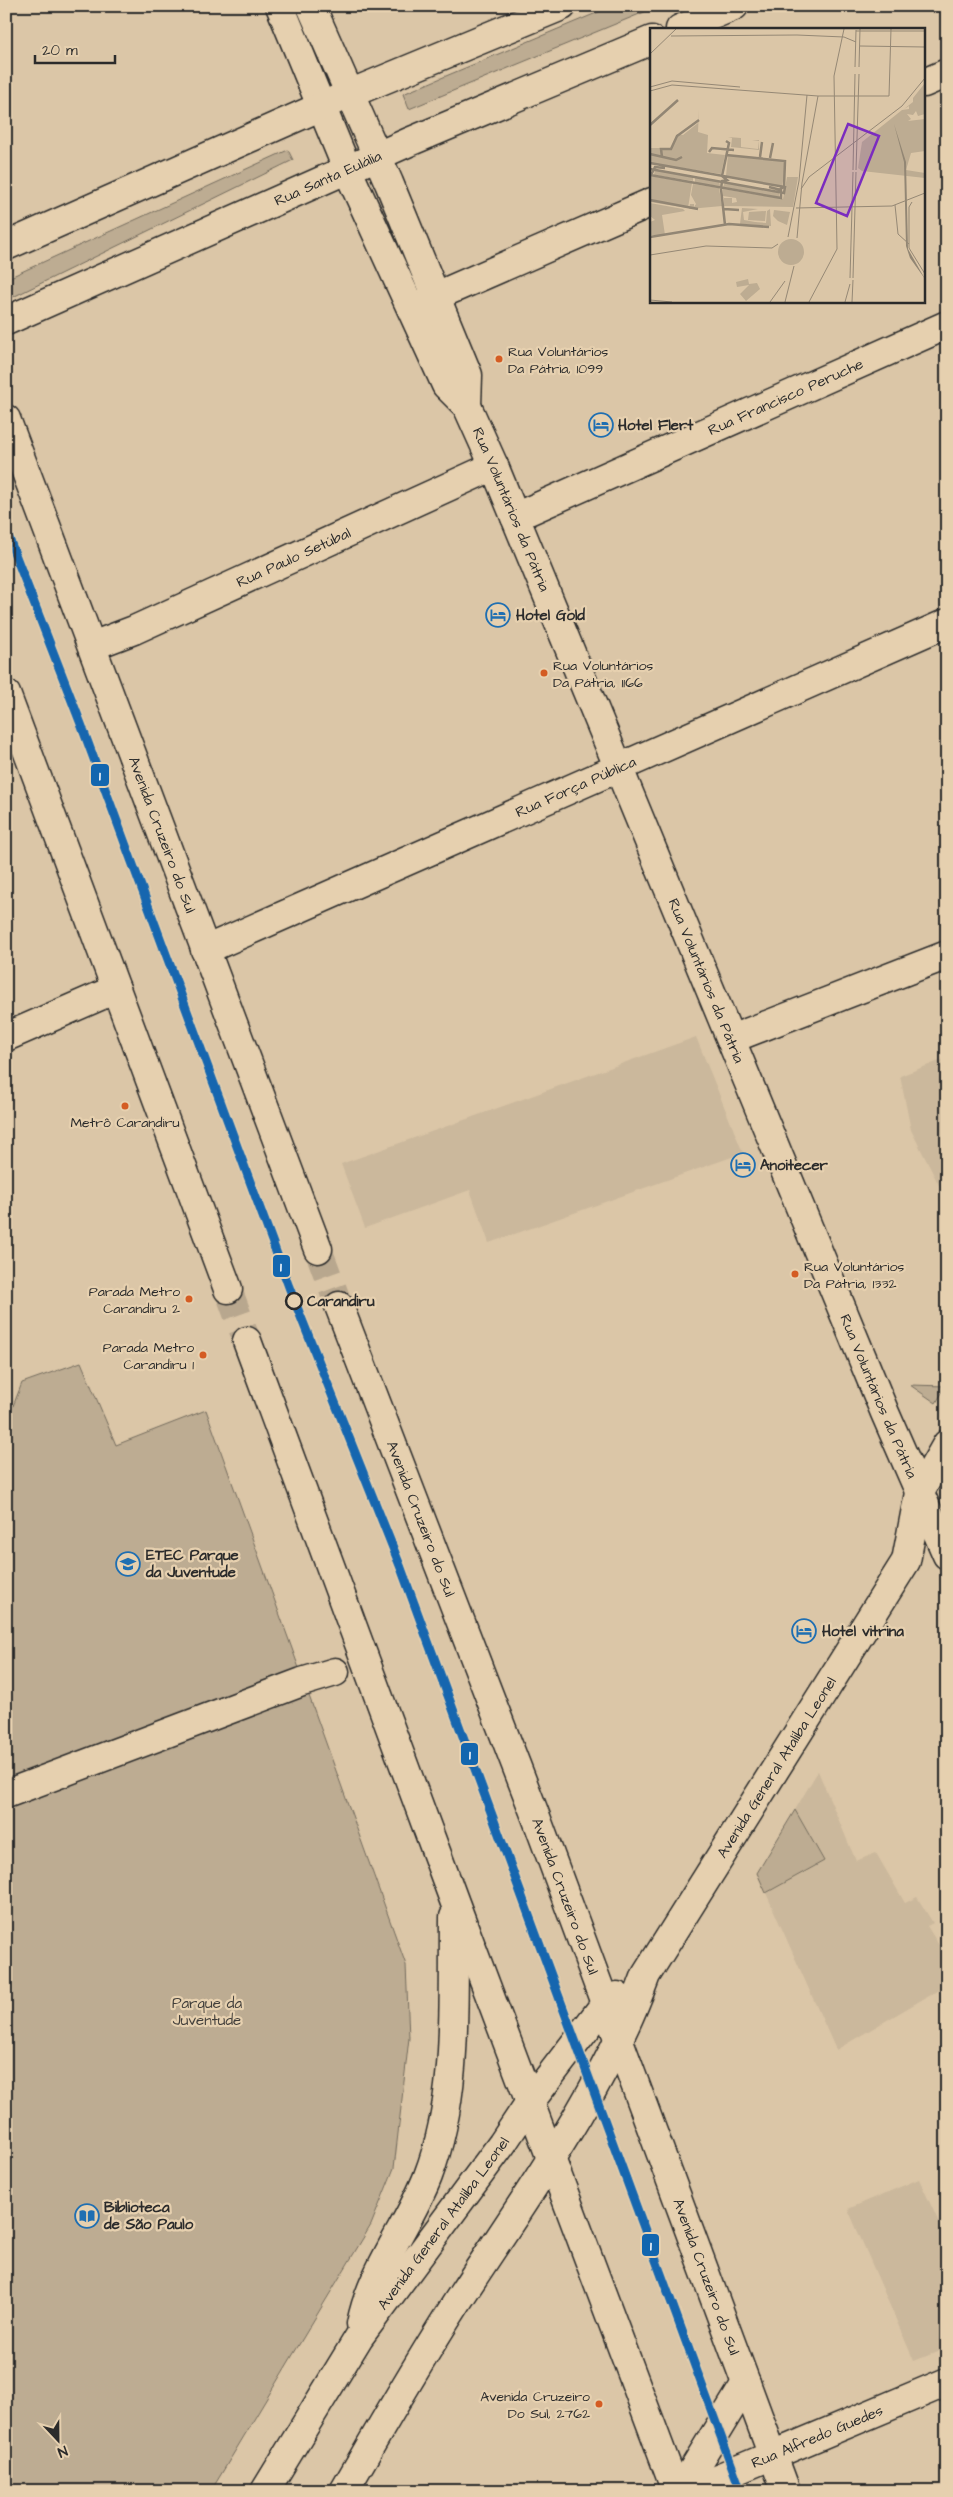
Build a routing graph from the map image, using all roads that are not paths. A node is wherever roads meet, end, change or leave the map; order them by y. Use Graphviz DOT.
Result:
graph roads {
  1 [pos="280,6"];
  2 [pos="311,6"];
  3 [pos="562,6"];
  4 [pos="734,6"];
  5 [pos="682,28"];
  6 [pos="650,41"];
  7 [pos="947,73"];
  8 [pos="926,82"];
  9 [pos="349,94"];
  10 [pos="323,107"];
  11 [pos="377,156"];
  12 [pos="348,170"];
  13 [pos="650,203"];
  14 [pos="6,246"];
  15 [pos="434,297"];
  16 [pos="6,321"];
  17 [pos="947,324"];
  18 [pos="467,406"];
  19 [pos="6,419"];
  20 [pos="494,466"];
  21 [pos="515,517"];
  22 [pos="947,623"];
  23 [pos="92,646"];
  24 [pos="6,694"];
  25 [pos="618,766"];
  26 [pos="205,950"];
  27 [pos="947,955"];
  28 [pos="116,989"];
  29 [pos="6,1036"];
  30 [pos="731,1040"];
  31 [pos="318,1249"];
  32 [pos="228,1289"];
  33 [pos="339,1306"];
  34 [pos="247,1340"];
  35 [pos="947,1444"];
  36 [pos="919,1493"];
  37 [pos="944,1540"];
  38 [pos="906,1561"];
  39 [pos="335,1672"];
  40 [pos="6,1794"];
  41 [pos="455,1903"];
  42 [pos="646,1975"];
  43 [pos="605,2004"];
  44 [pos="619,2039"];
  45 [pos="530,2102"];
  46 [pos="552,2158"];
  47 [pos="359,2337"];
  48 [pos="947,2382"];
  49 [pos="746,2383"];
  50 [pos="773,2455"];
  51 [pos="265,2491"];
  52 [pos="344,2491"];
  53 [pos="678,2491"];
  54 [pos="687,2491"];
  55 [pos="786,2491"];
  1 -- 10 [label="main road, Rua Voluntários da Pátria"];
  2 -- 9 [label="main road, Rua Voluntários da Pátria"];
  3 -- 9 [label="main road"];
  4 -- 5 [label="main road"];
  6 -- 11 [label="main road, Rua Santa Eulália"];
  7 -- 8 [label="main road"];
  9 -- 10 [label="main road"];
  9 -- 11 [label="main road, Rua Voluntários da Pátria"];
  10 -- 12 [label="main road, Rua Voluntários da Pátria"];
  10 -- 14 [label="main road"];
  11 -- 12 [label="main road, Rua Santa Eulália"];
  11 -- 15 [label="main road, Rua Voluntários da Pátria"];
  12 -- 16 [label="main road, Rua Santa Eulália"];
  12 -- 18 [label="main road, Rua Voluntários da Pátria"];
  13 -- 15 [label="main road"];
  15 -- 18 [label="main road, Rua Voluntários da Pátria"];
  17 -- 21 [label="main road, Rua Francisco Peruche"];
  18 -- 20 [label="main road, Rua Voluntários da Pátria"];
  19 -- 23 [label="main road, Avenida Cruzeiro do Sul"];
  20 -- 21 [label="main road, Rua Voluntários da Pátria"];
  20 -- 23 [label="main road, Rua Paulo Setúbal"];
  21 -- 25 [label="main road, Rua Voluntários da Pátria"];
  22 -- 25 [label="main road, Rua Força Pública"];
  23 -- 26 [label="main road, Avenida Cruzeiro do Sul"];
  24 -- 28 [label="main road"];
  25 -- 26 [label="main road, Rua Força Pública"];
  25 -- 30 [label="main road, Rua Voluntários da Pátria"];
  26 -- 31 [label="main road, Avenida Cruzeiro do Sul"];
  27 -- 30 [label="main road"];
  28 -- 29 [label="main road"];
  28 -- 32 [label="main road"];
  30 -- 36 [label="main road, Rua Voluntários da Pátria"];
  33 -- 43 [label="main road, Avenida Cruzeiro do Sul"];
  34 -- 41 [label="main road"];
  35 -- 36 [label="main road"];
  36 -- 37 [label="main road, Rua Voluntários da Pátria"];
  36 -- 38 [label="main road, Avenida General Ataliba Leonel"];
  37 -- 38 [label="main road, Avenida General Ataliba Leonel"];
  38 -- 42 [label="main road, Avenida General Ataliba Leonel"];
  39 -- 40 [label="main road"];
  41 -- 45 [label="main road"];
  41 -- 47 [label="main road"];
  42 -- 43 [label="main road, Avenida General Ataliba Leonel"];
  42 -- 44 [label="main road, Avenida General Ataliba Leonel"];
  43 -- 44 [label="main road, Avenida Cruzeiro do Sul"];
  43 -- 45 [label="main road, Avenida General Ataliba Leonel"];
  44 -- 46 [label="main road, Avenida General Ataliba Leonel"];
  44 -- 49 [label="main road, Avenida Cruzeiro do Sul"];
  45 -- 46 [label="main road"];
  45 -- 47 [label="main road, Avenida General Ataliba Leonel"];
  46 -- 52 [label="main road, Avenida General Ataliba Leonel"];
  46 -- 53 [label="main road"];
  47 -- 51 [label="main road, Avenida General Ataliba Leonel"];
  48 -- 50 [label="main road, Rua Alfredo Guedes"];
  49 -- 50 [label="main road, Avenida Cruzeiro do Sul"];
  49 -- 53 [label="main road"];
  50 -- 54 [label="main road, Rua Alfredo Guedes"];
  50 -- 55 [label="main road, Avenida Cruzeiro do Sul"];
}
